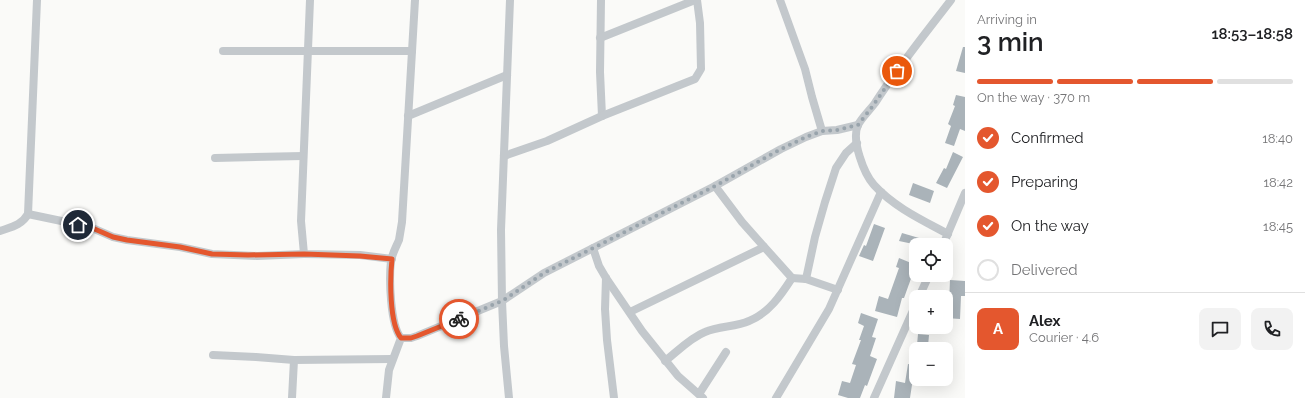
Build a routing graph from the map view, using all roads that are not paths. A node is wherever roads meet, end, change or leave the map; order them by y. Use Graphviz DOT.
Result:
graph roads {
  1 [pos="37,0"];
  2 [pos="310,0"];
  3 [pos="415,0"];
  4 [pos="510,0"];
  5 [pos="601,0"];
  6 [pos="696,0"];
  7 [pos="780,0"];
  8 [pos="951,0"];
  9 [pos="600,38"];
  10 [pos="308,50"];
  11 [pos="224,51"];
  12 [pos="412,51"];
  13 [pos="507,75"];
  14 [pos="408,116"];
  15 [pos="602,116"];
  16 [pos="858,125"];
  17 [pos="822,131"];
  18 [pos="857,143"];
  19 [pos="303,156"];
  20 [pos="504,156"];
  21 [pos="215,158"];
  22 [pos="715,186"];
  23 [pos="881,192"];
  24 [pos="965,193"];
  25 [pos="28,214"];
  26 [pos="0,231"];
  27 [pos="948,234"];
  28 [pos="946,238"];
  29 [pos="764,247"];
  30 [pos="593,248"];
  31 [pos="304,254"];
  32 [pos="392,259"];
  33 [pos="606,278"];
  34 [pos="792,278"];
  35 [pos="806,279"];
  36 [pos="838,290"];
  37 [pos="502,301"];
  38 [pos="630,312"];
  39 [pos="909,320"];
  40 [pos="401,338"];
  41 [pos="726,352"];
  42 [pos="213,355"];
  43 [pos="392,359"];
  44 [pos="294,360"];
  45 [pos="665,361"];
  46 [pos="701,396"];
  47 [pos="292,398"];
  48 [pos="386,398"];
  49 [pos="509,398"];
  50 [pos="614,398"];
  51 [pos="776,398"];
  52 [pos="874,398"];
  1 -- 25 [label="street"];
  2 -- 10 [label="street"];
  3 -- 12 [label="street"];
  4 -- 13 [label="street"];
  5 -- 9 [label="street"];
  6 -- 9 [label="street"];
  6 -- 15 [label="street"];
  7 -- 17 [label="street"];
  8 -- 16 [label="street"];
  9 -- 15 [label="street"];
  10 -- 11 [label="street"];
  10 -- 12 [label="street"];
  10 -- 19 [label="street"];
  12 -- 14 [label="street"];
  13 -- 14 [label="street"];
  13 -- 20 [label="street"];
  14 -- 32 [label="street"];
  15 -- 20 [label="street"];
  16 -- 17 [label="street"];
  16 -- 18 [label="street"];
  17 -- 22 [label="street"];
  18 -- 23 [label="street"];
  18 -- 35 [label="street"];
  19 -- 21 [label="street"];
  19 -- 31 [label="street"];
  20 -- 37 [label="street"];
  22 -- 29 [label="street"];
  22 -- 30 [label="street"];
  23 -- 27 [label="street"];
  23 -- 36 [label="street"];
  24 -- 27 [label="street"];
  25 -- 26 [label="street"];
  25 -- 31 [label="street"];
  27 -- 28 [label="street"];
  29 -- 34 [label="street"];
  29 -- 38 [label="street"];
  30 -- 33 [label="street"];
  30 -- 37 [label="street"];
  31 -- 32 [label="street"];
  32 -- 40 [label="street"];
  33 -- 38 [label="street"];
  33 -- 50 [label="street"];
  34 -- 35 [label="street"];
  34 -- 45 [label="street"];
  35 -- 36 [label="street"];
  36 -- 51 [label="street"];
  37 -- 40 [label="street"];
  37 -- 49 [label="street"];
  38 -- 45 [label="street"];
  39 -- 52 [label="street"];
  40 -- 43 [label="street"];
  41 -- 46 [label="street"];
  42 -- 44 [label="street"];
  43 -- 44 [label="street"];
  43 -- 48 [label="street"];
  44 -- 47 [label="street"];
  45 -- 46 [label="street"];
}
